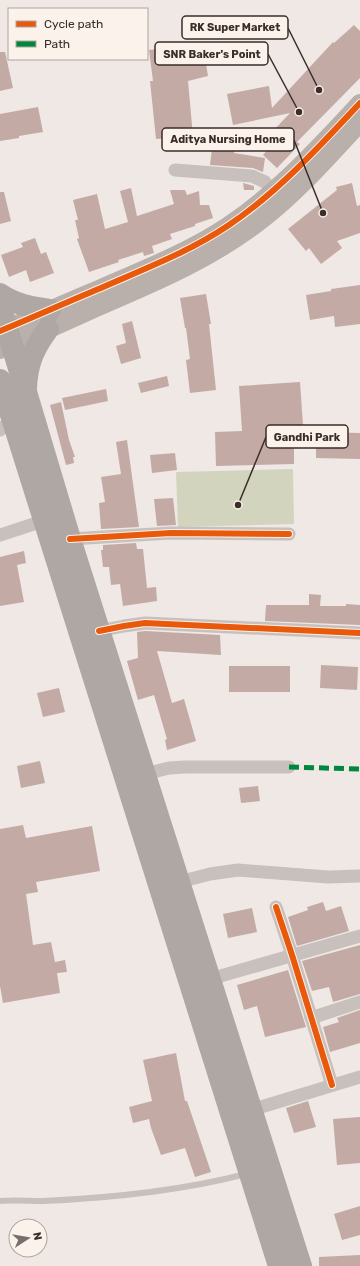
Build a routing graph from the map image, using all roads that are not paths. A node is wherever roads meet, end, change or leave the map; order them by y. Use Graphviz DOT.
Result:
graph roads {
  1 [pos="360,103"];
  2 [pos="360,123"];
  3 [pos="175,170"];
  4 [pos="277,197"];
  5 [pos="0,294"];
  6 [pos="0,305"];
  7 [pos="49,319"];
  8 [pos="4,338"];
  9 [pos="0,380"];
  10 [pos="26,396"];
  11 [pos="6,425"];
  12 [pos="44,520"];
  13 [pos="289,534"];
  14 [pos="0,535"];
  15 [pos="70,539"];
  16 [pos="99,631"];
  17 [pos="360,633"];
  18 [pos="288,767"];
  19 [pos="145,774"];
  20 [pos="360,876"];
  21 [pos="179,882"];
  22 [pos="276,907"];
  23 [pos="360,936"];
  24 [pos="292,955"];
  25 [pos="210,979"];
  26 [pos="360,1002"];
  27 [pos="311,1018"];
  28 [pos="360,1077"];
  29 [pos="332,1085"];
  30 [pos="251,1110"];
  31 [pos="250,1173"];
  32 [pos="0,1201"];
  33 [pos="279,1266"];
  34 [pos="301,1266"];
  1 -- 4 [label="street"];
  2 -- 4 [label="street"];
  3 -- 4 [label="street"];
  4 -- 7 [label="street"];
  5 -- 7 [label="highway"];
  6 -- 8 [label="highway"];
  7 -- 8 [label="street"];
  7 -- 10 [label="highway"];
  8 -- 10 [label="highway"];
  9 -- 11 [label="highway"];
  10 -- 15 [label="highway"];
  11 -- 12 [label="highway"];
  12 -- 14 [label="street"];
  12 -- 31 [label="highway"];
  13 -- 15 [label="street"];
  15 -- 16 [label="highway"];
  16 -- 17 [label="street"];
  16 -- 19 [label="highway"];
  18 -- 19 [label="street"];
  19 -- 21 [label="highway"];
  20 -- 21 [label="street"];
  21 -- 25 [label="highway"];
  22 -- 24 [label="street"];
  23 -- 24 [label="street"];
  24 -- 25 [label="street"];
  24 -- 27 [label="street"];
  25 -- 30 [label="highway"];
  26 -- 27 [label="street"];
  27 -- 29 [label="street"];
  28 -- 29 [label="street"];
  29 -- 30 [label="street"];
  30 -- 34 [label="highway"];
  31 -- 32 [label="lane"];
  31 -- 33 [label="highway"];
}
